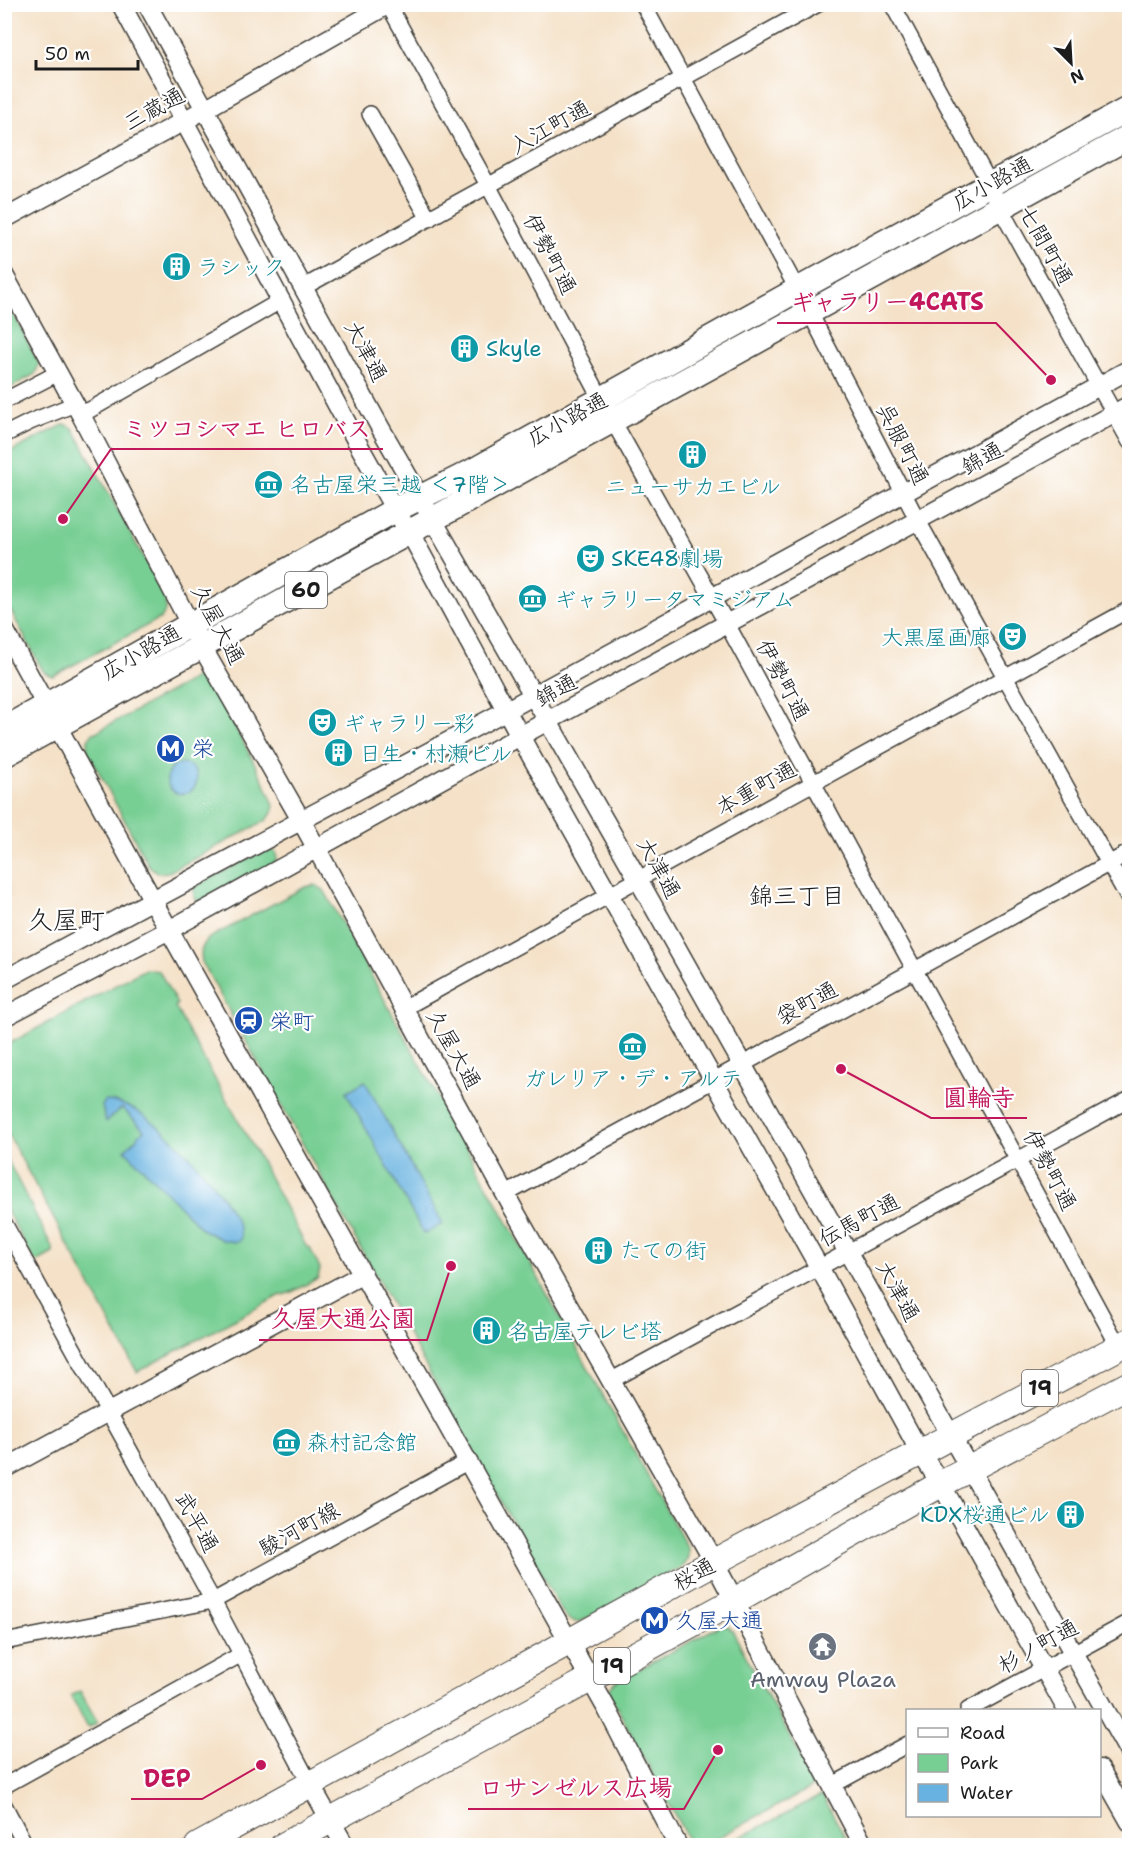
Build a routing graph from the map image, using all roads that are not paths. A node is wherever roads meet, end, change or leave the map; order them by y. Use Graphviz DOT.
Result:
graph roads {
  1 [pos="121,4"];
  2 [pos="147,4"];
  3 [pos="643,4"];
  4 [pos="818,4"];
  5 [pos="892,4"];
  6 [pos="388,5"];
  7 [pos="683,78"];
  8 [pos="1130,108"];
  9 [pos="204,109"];
  10 [pos="370,114"];
  11 [pos="184,121"];
  12 [pos="1130,136"];
  13 [pos="990,184"];
  14 [pos="489,187"];
  15 [pos="999,208"];
  16 [pos="4,219"];
  17 [pos="429,219"];
  18 [pos="4,275"];
  19 [pos="304,287"];
  20 [pos="797,290"];
  21 [pos="282,300"];
  22 [pos="810,313"];
  23 [pos="1130,369"];
  24 [pos="58,373"];
  25 [pos="1099,386"];
  26 [pos="4,401"];
  27 [pos="1122,409"];
  28 [pos="78,410"];
  29 [pos="608,410"];
  30 [pos="4,435"];
  31 [pos="1130,442"];
  32 [pos="902,492"];
  33 [pos="421,498"];
  34 [pos="395,510"];
  35 [pos="433,520"];
  36 [pos="918,521"];
  37 [pos="410,533"];
  38 [pos="712,597"];
  39 [pos="1130,609"];
  40 [pos="190,623"];
  41 [pos="727,624"];
  42 [pos="4,629"];
  43 [pos="202,647"];
  44 [pos="1005,679"];
  45 [pos="534,695"];
  46 [pos="507,710"];
  47 [pos="53,716"];
  48 [pos="549,721"];
  49 [pos="4,729"];
  50 [pos="520,736"];
  51 [pos="4,755"];
  52 [pos="812,782"];
  53 [pos="301,820"];
  54 [pos="316,849"];
  55 [pos="1130,852"];
  56 [pos="1109,863"];
  57 [pos="638,879"];
  58 [pos="609,895"];
  59 [pos="153,900"];
  60 [pos="1130,901"];
  61 [pos="169,930"];
  62 [pos="915,970"];
  63 [pos="4,980"];
  64 [pos="404,1008"];
  65 [pos="4,1017"];
  66 [pos="741,1065"];
  67 [pos="713,1080"];
  68 [pos="1130,1099"];
  69 [pos="1018,1159"];
  70 [pos="506,1194"];
  71 [pos="4,1223"];
  72 [pos="849,1252"];
  73 [pos="819,1267"];
  74 [pos="363,1274"];
  75 [pos="1124,1344"];
  76 [pos="610,1381"];
  77 [pos="1130,1384"];
  78 [pos="108,1412"];
  79 [pos="950,1436"];
  80 [pos="920,1452"];
  81 [pos="467,1462"];
  82 [pos="4,1469"];
  83 [pos="969,1469"];
  84 [pos="941,1484"];
  85 [pos="714,1562"];
  86 [pos="213,1601"];
  87 [pos="734,1601"];
  88 [pos="1130,1622"];
  89 [pos="4,1642"];
  90 [pos="570,1643"];
  91 [pos="1074,1653"];
  92 [pos="240,1655"];
  93 [pos="1044,1669"];
  94 [pos="589,1678"];
  95 [pos="970,1709"];
  96 [pos="1066,1709"];
  97 [pos="906,1745"];
  98 [pos="1130,1754"];
  99 [pos="1101,1771"];
  100 [pos="310,1784"];
  101 [pos="4,1786"];
  102 [pos="831,1786"];
  103 [pos="4,1805"];
  104 [pos="330,1819"];
  105 [pos="1130,1822"];
  106 [pos="26,1845"];
  107 [pos="198,1845"];
  108 [pos="283,1845"];
  109 [pos="345,1845"];
  110 [pos="678,1845"];
  111 [pos="864,1845"];
  1 -- 11 [label="street"];
  2 -- 9 [label="street, 大津通"];
  3 -- 7 [label="street, 呉服町通"];
  4 -- 7 [label="street, 入江町通"];
  5 -- 13 [label="street, 七間町通"];
  6 -- 9 [label="street, 三蔵通"];
  6 -- 14 [label="street, 伊勢町通"];
  7 -- 14 [label="street, 入江町通"];
  7 -- 20 [label="street, 呉服町通"];
  8 -- 13 [label="main road, 広小路通 / 60"];
  9 -- 11 [label="street, 三蔵通"];
  9 -- 19 [label="street, 大津通"];
  10 -- 17 [label="street"];
  11 -- 16 [label="street, 三蔵通"];
  11 -- 21 [label="street"];
  12 -- 15 [label="main road, 広小路通 / 60"];
  13 -- 15 [label="street, 七間町通"];
  13 -- 20 [label="main road, 広小路通 / 60"];
  14 -- 17 [label="street, 入江町通"];
  14 -- 29 [label="street, 伊勢町通"];
  15 -- 22 [label="main road, 広小路通 / 60"];
  15 -- 25 [label="street, 七間町通"];
  17 -- 19 [label="street, 入江町通"];
  18 -- 24 [label="street, 久屋大通"];
  19 -- 33 [label="street, 大津通"];
  20 -- 22 [label="street, 呉服町通"];
  20 -- 29 [label="main road, 広小路通 / 60"];
  21 -- 28 [label="street"];
  21 -- 34 [label="street"];
  22 -- 29 [label="main road, 広小路通 / 60"];
  22 -- 32 [label="street, 呉服町通"];
  23 -- 25 [label="street, 錦通"];
  24 -- 26 [label="street"];
  24 -- 28 [label="street, 久屋大通"];
  25 -- 27 [label="street, 七間町通"];
  25 -- 32 [label="street, 錦通"];
  27 -- 31 [label="street, 七間町通"];
  27 -- 36 [label="street, 錦通"];
  28 -- 30 [label="street"];
  28 -- 40 [label="street, 久屋大通"];
  29 -- 33 [label="main road, 広小路通 / 60"];
  29 -- 35 [label="main road, 広小路通 / 60"];
  29 -- 38 [label="street, 伊勢町通"];
  32 -- 36 [label="street, 呉服町通"];
  32 -- 38 [label="street, 錦通"];
  33 -- 34 [label="main road, 広小路通 / 60"];
  33 -- 35 [label="street, 大津通"];
  34 -- 37 [label="street"];
  34 -- 40 [label="main road, 広小路通 / 60"];
  35 -- 37 [label="main road, 広小路通 / 60"];
  35 -- 45 [label="street, 大津通"];
  36 -- 41 [label="street, 錦通"];
  36 -- 44 [label="street, 呉服町通"];
  37 -- 43 [label="main road, 広小路通 / 60"];
  37 -- 46 [label="street"];
  38 -- 41 [label="street, 伊勢町通"];
  38 -- 45 [label="street, 錦通"];
  39 -- 44 [label="street, 本重町通"];
  40 -- 43 [label="street, 久屋大通"];
  40 -- 47 [label="main road, 広小路通 / 60"];
  41 -- 48 [label="street, 錦通"];
  41 -- 52 [label="street, 伊勢町通"];
  42 -- 47 [label="street"];
  43 -- 47 [label="main road, 広小路通 / 60"];
  43 -- 53 [label="street, 久屋大通"];
  44 -- 52 [label="street, 本重町通"];
  44 -- 56 [label="street, 呉服町通"];
  45 -- 46 [label="street, 錦通"];
  45 -- 48 [label="street, 大津通"];
  46 -- 50 [label="street"];
  46 -- 53 [label="street, 錦通"];
  47 -- 49 [label="main road, 広小路通 / 60"];
  47 -- 51 [label="main road, 広小路通 / 60"];
  47 -- 59 [label="street"];
  48 -- 50 [label="street, 錦通"];
  48 -- 57 [label="street, 大津通"];
  50 -- 54 [label="street, 錦通"];
  50 -- 58 [label="street"];
  52 -- 57 [label="street, 本重町通"];
  52 -- 62 [label="street, 伊勢町通"];
  53 -- 54 [label="street, 久屋大通"];
  53 -- 59 [label="street, 錦通"];
  54 -- 61 [label="street, 錦通"];
  54 -- 64 [label="street, 久屋大通"];
  55 -- 56 [label="street, 袋町通"];
  56 -- 60 [label="street, 呉服町通"];
  56 -- 62 [label="street, 袋町通"];
  57 -- 58 [label="street, 本重町通"];
  57 -- 66 [label="street, 大津通"];
  58 -- 64 [label="street, 本重町通"];
  58 -- 67 [label="street"];
  59 -- 61 [label="street"];
  59 -- 63 [label="street, 錦通"];
  61 -- 65 [label="street, 錦通"];
  61 -- 74 [label="street"];
  62 -- 66 [label="street, 袋町通"];
  62 -- 69 [label="street, 伊勢町通"];
  64 -- 70 [label="street, 久屋大通"];
  66 -- 67 [label="street, 袋町通"];
  66 -- 72 [label="street, 大津通"];
  67 -- 70 [label="street, 袋町通"];
  67 -- 73 [label="street"];
  68 -- 69 [label="street, 伝馬町通"];
  69 -- 72 [label="street, 伝馬町通"];
  69 -- 75 [label="street, 伊勢町通"];
  70 -- 76 [label="street, 久屋大通"];
  71 -- 78 [label="street, 武平通"];
  72 -- 73 [label="street, 伝馬町通"];
  72 -- 79 [label="street, 大津通"];
  73 -- 76 [label="street, 伝馬町通"];
  73 -- 80 [label="street"];
  74 -- 78 [label="street"];
  74 -- 81 [label="street"];
  75 -- 79 [label="highway, 桜通 / 19"];
  76 -- 85 [label="street, 久屋大通"];
  77 -- 83 [label="highway, 桜通 / 19"];
  78 -- 82 [label="street"];
  78 -- 86 [label="street, 武平通"];
  79 -- 80 [label="highway, 桜通 / 19"];
  79 -- 83 [label="street, 大津通"];
  80 -- 84 [label="street"];
  80 -- 85 [label="highway, 桜通 / 19"];
  81 -- 86 [label="street, 駿河町線"];
  81 -- 90 [label="street"];
  83 -- 84 [label="highway, 桜通 / 19"];
  83 -- 91 [label="street, 大津通"];
  84 -- 87 [label="highway, 桜通 / 19"];
  84 -- 93 [label="street"];
  85 -- 87 [label="street, 久屋大通"];
  85 -- 90 [label="highway, 桜通 / 19"];
  86 -- 89 [label="street, 駿河町線"];
  86 -- 92 [label="street, 武平通"];
  87 -- 94 [label="highway, 桜通 / 19"];
  87 -- 102 [label="street, 久屋大通"];
  88 -- 91 [label="street, 杉ノ町通"];
  90 -- 94 [label="street"];
  90 -- 100 [label="highway, 桜通 / 19"];
  91 -- 93 [label="street, 杉ノ町通"];
  91 -- 98 [label="street, 大津通"];
  92 -- 100 [label="street, 武平通"];
  92 -- 101 [label="street"];
  93 -- 95 [label="street, 杉ノ町通"];
  93 -- 96 [label="street"];
  94 -- 104 [label="highway, 桜通 / 19"];
  94 -- 110 [label="street"];
  97 -- 102 [label="street"];
  99 -- 105 [label="street"];
  100 -- 104 [label="street, 武平通"];
  100 -- 107 [label="highway, 桜通 / 19"];
  102 -- 111 [label="street, 久屋大通"];
  103 -- 106 [label="street"];
  104 -- 108 [label="highway, 桜通 / 19"];
  104 -- 109 [label="street, 武平通"];
}
